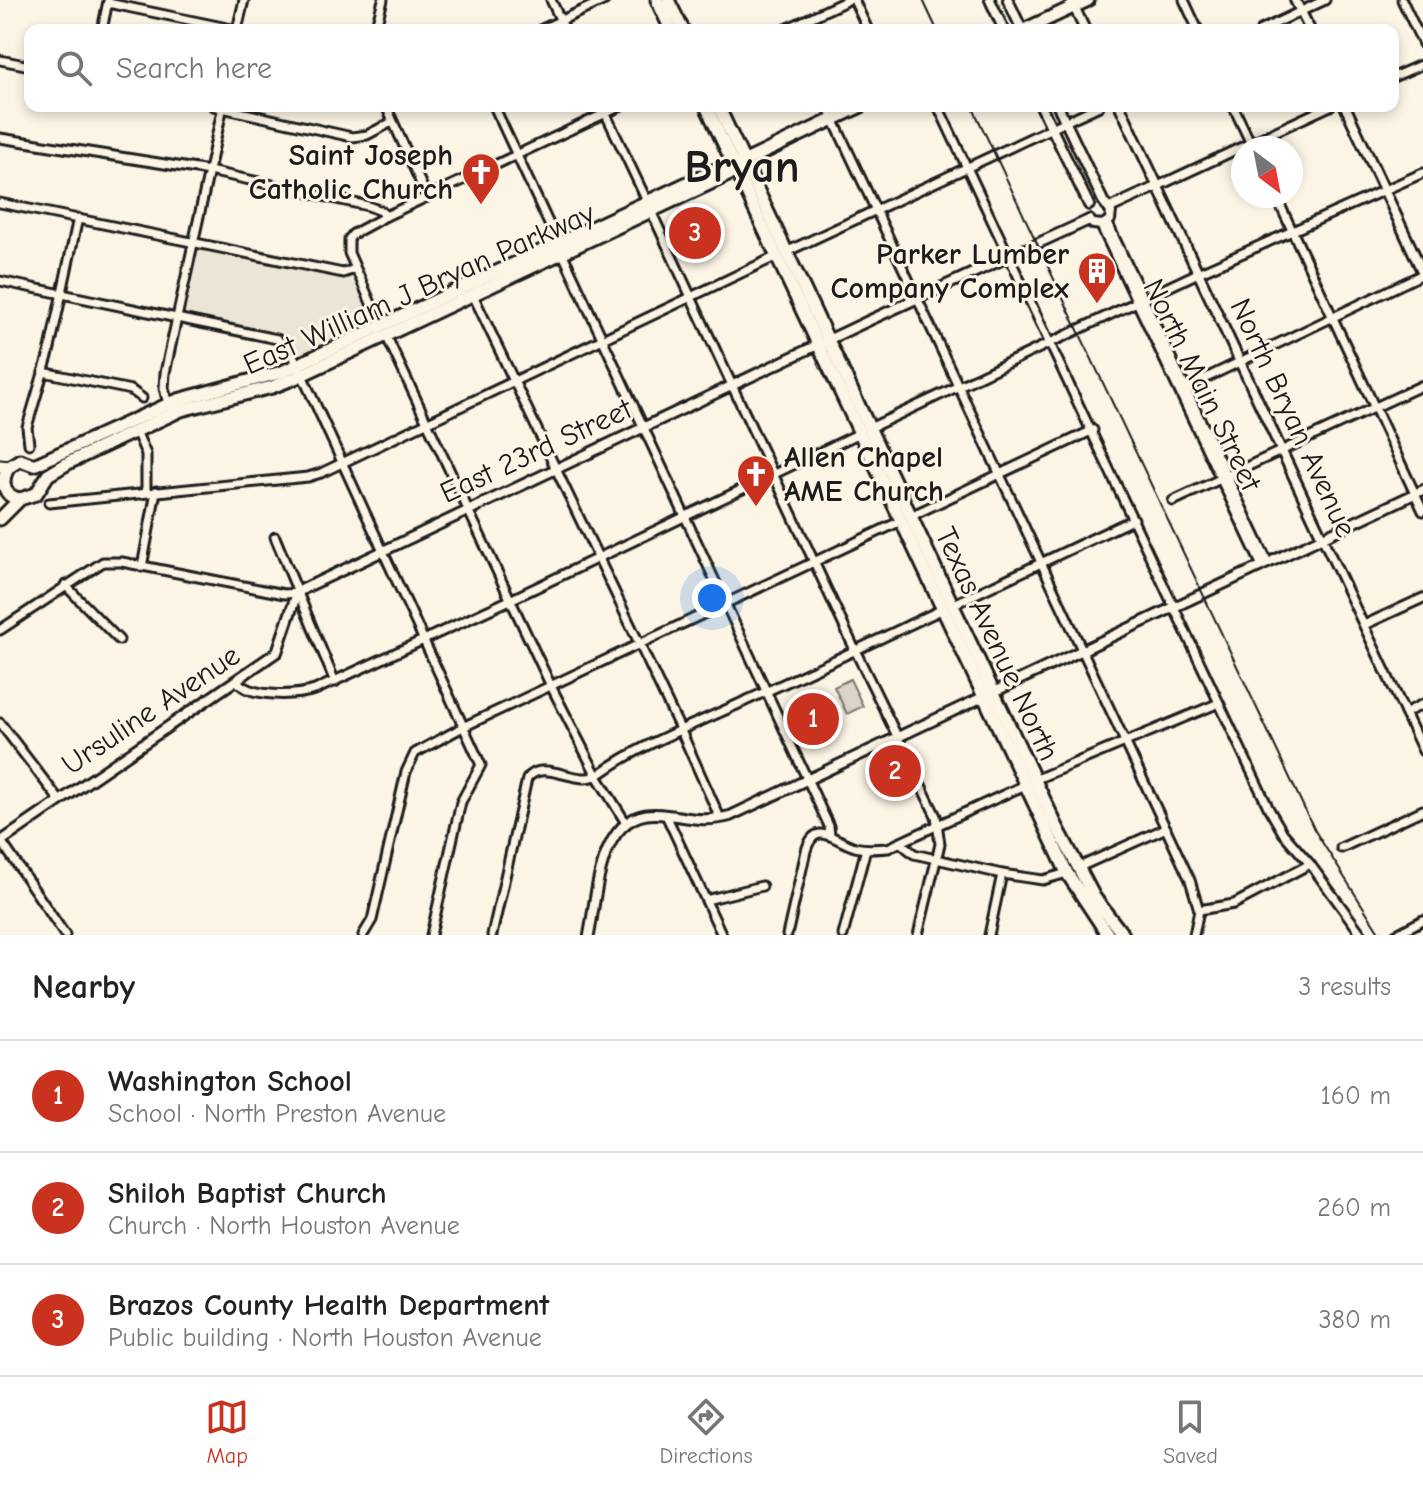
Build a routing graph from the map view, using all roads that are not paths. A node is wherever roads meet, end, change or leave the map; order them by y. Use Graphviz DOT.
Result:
graph roads {
  1 [pos="244,0"];
  2 [pos="383,0"];
  3 [pos="551,0"];
  4 [pos="605,0"];
  5 [pos="657,0"];
  6 [pos="668,0"];
  7 [pos="848,0"];
  8 [pos="854,0"];
  9 [pos="990,0"];
  10 [pos="1008,0"];
  11 [pos="1088,0"];
  12 [pos="1184,0"];
  13 [pos="1295,0"];
  14 [pos="1325,0"];
  15 [pos="1402,0"];
  16 [pos="108,2"];
  17 [pos="1072,3"];
  18 [pos="1301,11"];
  19 [pos="560,21"];
  20 [pos="103,24"];
  21 [pos="209,24"];
  22 [pos="238,24"];
  23 [pos="377,24"];
  24 [pos="553,24"];
  25 [pos="562,24"];
  26 [pos="674,24"];
  27 [pos="676,24"];
  28 [pos="799,24"];
  29 [pos="865,24"];
  30 [pos="1001,24"];
  31 [pos="1020,24"];
  32 [pos="1034,24"];
  33 [pos="1082,24"];
  34 [pos="1195,24"];
  35 [pos="1274,24"];
  36 [pos="1307,24"];
  37 [pos="1423,44"];
  38 [pos="0,60"];
  39 [pos="1423,64"];
  40 [pos="24,65"];
  41 [pos="1399,74"];
  42 [pos="221,112"];
  43 [pos="244,112"];
  44 [pos="388,112"];
  45 [pos="497,112"];
  46 [pos="600,112"];
  47 [pos="605,112"];
  48 [pos="709,112"];
  49 [pos="720,112"];
  50 [pos="830,112"];
  51 [pos="848,112"];
  52 [pos="941,112"];
  53 [pos="1044,112"];
  54 [pos="1061,112"];
  55 [pos="1087,112"];
  56 [pos="1123,112"];
  57 [pos="1236,112"];
  58 [pos="1318,112"];
  59 [pos="1348,112"];
  60 [pos="833,119"];
  61 [pos="392,122"];
  62 [pos="1066,122"];
  63 [pos="1052,129"];
  64 [pos="1247,136"];
  65 [pos="1272,136"];
  66 [pos="0,138"];
  67 [pos="1231,155"];
  68 [pos="517,156"];
  69 [pos="739,164"];
  70 [pos="968,168"];
  71 [pos="209,171"];
  72 [pos="1423,173"];
  73 [pos="1158,186"];
  74 [pos="1384,190"];
  75 [pos="427,197"];
  76 [pos="0,203"];
  77 [pos="1107,204"];
  78 [pos="1089,205"];
  79 [pos="649,206"];
  80 [pos="1281,208"];
  81 [pos="875,210"];
  82 [pos="386,216"];
  83 [pos="78,218"];
  84 [pos="1089,220"];
  85 [pos="1104,224"];
  86 [pos="1292,231"];
  87 [pos="194,242"];
  88 [pos="561,248"];
  89 [pos="782,254"];
  90 [pos="1010,256"];
  91 [pos="355,269"];
  92 [pos="1198,273"];
  93 [pos="1423,274"];
  94 [pos="0,281"];
  95 [pos="63,294"];
  96 [pos="473,295"];
  97 [pos="692,297"];
  98 [pos="917,298"];
  99 [pos="1140,301"];
  100 [pos="1333,317"];
  101 [pos="177,319"];
  102 [pos="384,331"];
  103 [pos="603,339"];
  104 [pos="823,342"];
  105 [pos="1051,342"];
  106 [pos="1240,361"];
  107 [pos="300,370"];
  108 [pos="43,372"];
  109 [pos="513,381"];
  110 [pos="733,385"];
  111 [pos="1423,385"];
  112 [pos="959,386"];
  113 [pos="1182,389"];
  114 [pos="142,398"];
  115 [pos="168,404"];
  116 [pos="1374,408"];
  117 [pos="427,421"];
  118 [pos="644,427"];
  119 [pos="865,430"];
  120 [pos="1093,430"];
  121 [pos="136,431"];
  122 [pos="29,444"];
  123 [pos="1282,451"];
  124 [pos="341,462"];
  125 [pos="34,465"];
  126 [pos="4,466"];
  127 [pos="557,468"];
  128 [pos="774,474"];
  129 [pos="1000,475"];
  130 [pos="1224,477"];
  131 [pos="41,483"];
  132 [pos="156,491"];
  133 [pos="1419,491"];
  134 [pos="146,492"];
  135 [pos="20,499"];
  136 [pos="1173,501"];
  137 [pos="49,503"];
  138 [pos="468,509"];
  139 [pos="1423,511"];
  140 [pos="686,516"];
  141 [pos="906,518"];
  142 [pos="0,519"];
  143 [pos="1134,519"];
  144 [pos="275,537"];
  145 [pos="1322,537"];
  146 [pos="382,549"];
  147 [pos="599,556"];
  148 [pos="816,562"];
  149 [pos="1042,563"];
  150 [pos="1264,564"];
  151 [pos="142,567"];
  152 [pos="65,585"];
  153 [pos="297,593"];
  154 [pos="1423,598"];
  155 [pos="510,600"];
  156 [pos="726,605"];
  157 [pos="948,607"];
  158 [pos="1174,608"];
  159 [pos="1364,625"];
  160 [pos="0,630"];
  161 [pos="119,640"];
  162 [pos="423,641"];
  163 [pos="640,645"];
  164 [pos="855,650"];
  165 [pos="1083,651"];
  166 [pos="237,681"];
  167 [pos="335,682"];
  168 [pos="551,686"];
  169 [pos="768,691"];
  170 [pos="990,696"];
  171 [pos="1219,703"];
  172 [pos="1423,704"];
  173 [pos="1405,713"];
  174 [pos="463,727"];
  175 [pos="2,729"];
  176 [pos="681,731"];
  177 [pos="897,738"];
  178 [pos="1124,740"];
  179 [pos="1423,751"];
  180 [pos="597,776"];
  181 [pos="808,780"];
  182 [pos="1030,782"];
  183 [pos="60,801"];
  184 [pos="1423,810"];
  185 [pos="666,815"];
  186 [pos="720,818"];
  187 [pos="626,823"];
  188 [pos="938,826"];
  189 [pos="1166,828"];
  190 [pos="830,835"];
  191 [pos="1,842"];
  192 [pos="901,843"];
  193 [pos="1341,848"];
  194 [pos="866,849"];
  195 [pos="937,858"];
  196 [pos="1310,864"];
  197 [pos="1072,870"];
  198 [pos="1002,874"];
  199 [pos="762,886"];
  200 [pos="706,900"];
  201 [pos="1199,910"];
  202 [pos="1423,920"];
  203 [pos="1110,934"];
  204 [pos="65,935"];
  205 [pos="363,935"];
  206 [pos="431,935"];
  207 [pos="492,935"];
  208 [pos="589,935"];
  209 [pos="722,935"];
  210 [pos="787,935"];
  211 [pos="843,935"];
  212 [pos="918,935"];
  213 [pos="989,935"];
  214 [pos="1123,935"];
  215 [pos="1194,935"];
  216 [pos="1362,935"];
  217 [pos="1395,935"];
  1 -- 22 [label="street"];
  2 -- 23 [label="street"];
  3 -- 19 [label="street"];
  4 -- 19 [label="street"];
  5 -- 26 [label="main road"];
  6 -- 27 [label="main road"];
  7 -- 28 [label="street"];
  8 -- 29 [label="street"];
  9 -- 30 [label="street"];
  10 -- 31 [label="street"];
  11 -- 17 [label="main road"];
  12 -- 34 [label="street"];
  13 -- 18 [label="street"];
  14 -- 18 [label="street"];
  15 -- 37 [label="street"];
  16 -- 20 [label="street"];
  16 -- 21 [label="street"];
  17 -- 32 [label="main road"];
  17 -- 33 [label="street"];
  18 -- 35 [label="street"];
  18 -- 36 [label="street"];
  19 -- 24 [label="street"];
  19 -- 25 [label="street"];
  38 -- 40 [label="street"];
  39 -- 41 [label="street"];
  42 -- 71 [label="street"];
  43 -- 61 [label="street"];
  44 -- 61 [label="street"];
  45 -- 68 [label="street"];
  46 -- 68 [label="street"];
  47 -- 79 [label="street"];
  48 -- 69 [label="main road, Texas Avenue North"];
  49 -- 69 [label="main road, Texas Avenue North"];
  50 -- 60 [label="street"];
  51 -- 60 [label="main road, East William J Bryan Parkway"];
  52 -- 70 [label="street"];
  53 -- 63 [label="street"];
  54 -- 62 [label="street"];
  55 -- 62 [label="street"];
  56 -- 73 [label="street, North Bryan Avenue"];
  57 -- 64 [label="street"];
  58 -- 65 [label="street"];
  59 -- 74 [label="street"];
  60 -- 69 [label="main road, East William J Bryan Parkway"];
  60 -- 81 [label="street"];
  61 -- 75 [label="street"];
  62 -- 63 [label="street"];
  62 -- 77 [label="street"];
  63 -- 70 [label="street"];
  63 -- 78 [label="street"];
  66 -- 71 [label="street"];
  67 -- 73 [label="street"];
  68 -- 75 [label="street"];
  68 -- 88 [label="street"];
  69 -- 79 [label="main road, East William J Bryan Parkway"];
  69 -- 89 [label="main road, Texas Avenue North"];
  70 -- 81 [label="street"];
  70 -- 90 [label="street"];
  71 -- 82 [label="street"];
  71 -- 87 [label="street"];
  72 -- 74 [label="street"];
  73 -- 77 [label="street"];
  73 -- 92 [label="street, North Bryan Avenue"];
  74 -- 86 [label="street"];
  74 -- 93 [label="street"];
  75 -- 82 [label="street"];
  76 -- 83 [label="street"];
  77 -- 78 [label="street"];
  77 -- 85 [label="street"];
  78 -- 84 [label="street"];
  79 -- 88 [label="main road, East William J Bryan Parkway"];
  79 -- 97 [label="street"];
  80 -- 86 [label="street"];
  81 -- 89 [label="street"];
  81 -- 98 [label="street"];
  82 -- 91 [label="street"];
  83 -- 87 [label="street"];
  83 -- 95 [label="street"];
  84 -- 85 [label="street"];
  84 -- 90 [label="street, East 23rd Street"];
  85 -- 99 [label="street, North Main Street"];
  86 -- 92 [label="street"];
  86 -- 100 [label="street"];
  87 -- 91 [label="street"];
  87 -- 101 [label="street"];
  88 -- 96 [label="main road, East William J Bryan Parkway"];
  88 -- 102 [label="main road, East William J Bryan Parkway"];
  88 -- 103 [label="street"];
  89 -- 97 [label="street"];
  89 -- 104 [label="main road, Texas Avenue North"];
  90 -- 98 [label="street, East 23rd Street"];
  90 -- 105 [label="street"];
  91 -- 102 [label="street"];
  92 -- 99 [label="street"];
  92 -- 106 [label="street, North Bryan Avenue"];
  93 -- 100 [label="street"];
  94 -- 95 [label="street"];
  95 -- 101 [label="street"];
  95 -- 108 [label="street"];
  96 -- 102 [label="main road, East William J Bryan Parkway"];
  96 -- 109 [label="street"];
  97 -- 103 [label="street"];
  97 -- 110 [label="street"];
  98 -- 104 [label="street, East 23rd Street"];
  98 -- 112 [label="street"];
  99 -- 105 [label="street"];
  99 -- 113 [label="street, North Main Street"];
  100 -- 106 [label="street"];
  100 -- 116 [label="street"];
  101 -- 107 [label="street"];
  101 -- 115 [label="street"];
  102 -- 107 [label="main road, East William J Bryan Parkway"];
  102 -- 117 [label="street"];
  103 -- 109 [label="street"];
  103 -- 118 [label="street"];
  104 -- 110 [label="street, East 23rd Street"];
  104 -- 119 [label="main road, Texas Avenue North"];
  105 -- 112 [label="street"];
  105 -- 120 [label="street"];
  106 -- 113 [label="street"];
  106 -- 123 [label="street, North Bryan Avenue"];
  107 -- 115 [label="main road, East William J Bryan Parkway"];
  107 -- 121 [label="main road, East William J Bryan Parkway"];
  107 -- 124 [label="street"];
  108 -- 114 [label="street"];
  108 -- 122 [label="street"];
  109 -- 117 [label="street"];
  109 -- 127 [label="street"];
  110 -- 118 [label="street, East 23rd Street"];
  110 -- 128 [label="street"];
  111 -- 116 [label="street"];
  112 -- 119 [label="street"];
  112 -- 129 [label="street"];
  113 -- 130 [label="street, North Main Street"];
  115 -- 125 [label="main road, East William J Bryan Parkway"];
  116 -- 123 [label="street"];
  116 -- 133 [label="street"];
  117 -- 124 [label="street"];
  117 -- 138 [label="street"];
  118 -- 127 [label="street, East 23rd Street"];
  118 -- 140 [label="street"];
  119 -- 128 [label="street"];
  119 -- 141 [label="main road, Texas Avenue North"];
  120 -- 129 [label="street"];
  120 -- 143 [label="street"];
  121 -- 131 [label="main road, East William J Bryan Parkway"];
  121 -- 134 [label="street"];
  123 -- 130 [label="street"];
  123 -- 145 [label="street, North Bryan Avenue"];
  124 -- 132 [label="street"];
  124 -- 146 [label="street"];
  125 -- 126 [label="main road, East William J Bryan Parkway"];
  125 -- 131 [label="main road"];
  126 -- 135 [label="main road"];
  127 -- 138 [label="street, East 23rd Street"];
  127 -- 147 [label="street"];
  128 -- 140 [label="street"];
  128 -- 148 [label="street"];
  129 -- 141 [label="street"];
  129 -- 149 [label="street"];
  130 -- 136 [label="street"];
  130 -- 150 [label="street, North Main Street"];
  131 -- 135 [label="main road, East William J Bryan Parkway"];
  132 -- 134 [label="street"];
  132 -- 151 [label="street"];
  133 -- 139 [label="street"];
  133 -- 145 [label="street"];
  134 -- 137 [label="street"];
  135 -- 142 [label="main road, East William J Bryan Parkway"];
  138 -- 146 [label="street, East 23rd Street"];
  138 -- 155 [label="street"];
  140 -- 147 [label="street"];
  140 -- 156 [label="street"];
  141 -- 148 [label="street"];
  141 -- 157 [label="main road, Texas Avenue North"];
  143 -- 149 [label="street"];
  143 -- 158 [label="street"];
  144 -- 153 [label="street"];
  145 -- 150 [label="street"];
  145 -- 159 [label="street, North Bryan Avenue"];
  146 -- 153 [label="street, East 23rd Street"];
  146 -- 162 [label="street"];
  147 -- 155 [label="street"];
  147 -- 163 [label="street"];
  148 -- 156 [label="street"];
  148 -- 164 [label="street"];
  149 -- 157 [label="street"];
  149 -- 165 [label="street"];
  150 -- 158 [label="street"];
  151 -- 152 [label="street"];
  151 -- 153 [label="street"];
  152 -- 160 [label="street"];
  152 -- 161 [label="street"];
  153 -- 166 [label="street, Ursuline Avenue"];
  153 -- 167 [label="street"];
  154 -- 159 [label="street"];
  155 -- 162 [label="street"];
  155 -- 168 [label="street"];
  156 -- 163 [label="street"];
  156 -- 169 [label="street"];
  157 -- 164 [label="street"];
  157 -- 170 [label="main road, Texas Avenue North"];
  158 -- 165 [label="street"];
  158 -- 171 [label="street"];
  159 -- 173 [label="street, North Bryan Avenue"];
  162 -- 167 [label="street"];
  162 -- 174 [label="street"];
  163 -- 168 [label="street"];
  163 -- 176 [label="street"];
  164 -- 169 [label="street"];
  164 -- 177 [label="street"];
  165 -- 170 [label="street"];
  165 -- 178 [label="street"];
  166 -- 167 [label="street"];
  166 -- 183 [label="street, Ursuline Avenue"];
  168 -- 174 [label="street"];
  168 -- 180 [label="street"];
  169 -- 176 [label="street"];
  169 -- 181 [label="street"];
  170 -- 177 [label="street"];
  170 -- 182 [label="main road, Texas Avenue North"];
  171 -- 178 [label="street"];
  171 -- 196 [label="street"];
  172 -- 173 [label="street"];
  173 -- 179 [label="street, North Bryan Avenue"];
  174 -- 205 [label="street"];
  174 -- 206 [label="street"];
  175 -- 183 [label="street"];
  176 -- 180 [label="street"];
  176 -- 186 [label="street"];
  177 -- 181 [label="street"];
  177 -- 188 [label="street"];
  178 -- 182 [label="street"];
  178 -- 189 [label="street"];
  180 -- 187 [label="street"];
  180 -- 207 [label="street"];
  181 -- 186 [label="street"];
  181 -- 190 [label="street"];
  182 -- 188 [label="street"];
  182 -- 197 [label="main road, Texas Avenue North"];
  183 -- 191 [label="street, Ursuline Avenue"];
  184 -- 193 [label="street"];
  185 -- 186 [label="street"];
  185 -- 187 [label="street"];
  185 -- 200 [label="street"];
  187 -- 208 [label="street"];
  188 -- 192 [label="street"];
  188 -- 195 [label="street"];
  189 -- 197 [label="street"];
  189 -- 201 [label="street"];
  190 -- 194 [label="street"];
  190 -- 210 [label="street"];
  191 -- 204 [label="street"];
  192 -- 194 [label="street"];
  192 -- 195 [label="street"];
  194 -- 211 [label="street"];
  195 -- 198 [label="street"];
  195 -- 212 [label="street"];
  196 -- 201 [label="street"];
  196 -- 216 [label="street"];
  197 -- 198 [label="street"];
  197 -- 203 [label="main road, Texas Avenue North"];
  197 -- 214 [label="main road, Texas Avenue North"];
  198 -- 213 [label="street"];
  199 -- 200 [label="street"];
  200 -- 209 [label="street"];
  201 -- 215 [label="street"];
  202 -- 217 [label="street"];
}
